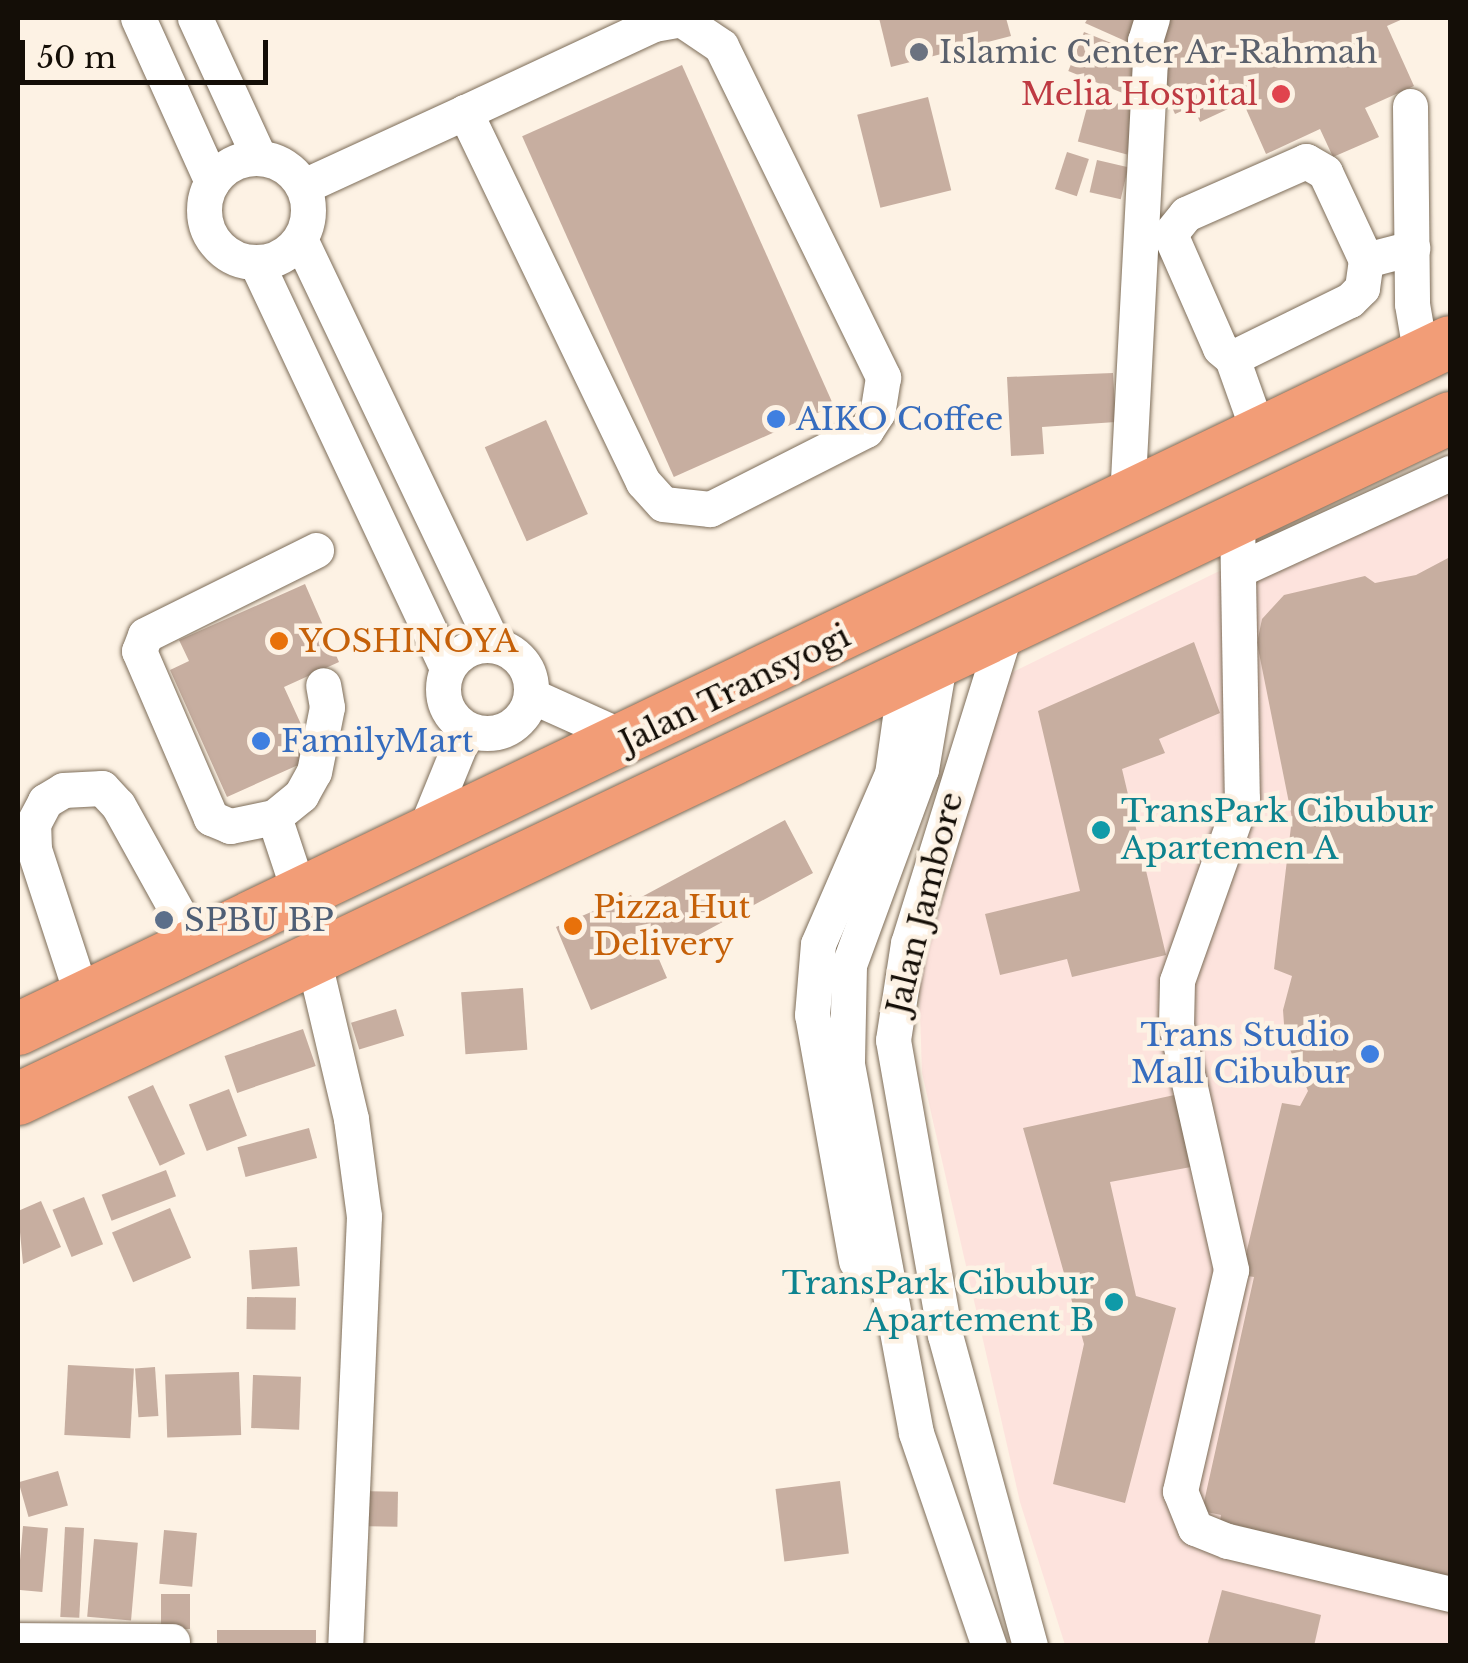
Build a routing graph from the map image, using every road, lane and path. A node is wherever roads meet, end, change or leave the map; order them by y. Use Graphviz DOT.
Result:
graph roads {
  1 [pos="138,18"];
  2 [pos="195,18"];
  3 [pos="1152,18"];
  4 [pos="1410,106"];
  5 [pos="465,112"];
  6 [pos="259,157"];
  7 [pos="212,182"];
  8 [pos="304,186"];
  9 [pos="300,239"];
  10 [pos="1412,248"];
  11 [pos="1366,260"];
  12 [pos="256,262"];
  13 [pos="1436,349"];
  14 [pos="1232,358"];
  15 [pos="1449,419"];
  16 [pos="1260,434"];
  17 [pos="1450,474"];
  18 [pos="1127,499"];
  19 [pos="1238,544"];
  20 [pos="316,550"];
  21 [pos="1005,632"];
  22 [pos="494,645"];
  23 [pos="446,668"];
  24 [pos="922,672"];
  25 [pos="322,686"];
  26 [pos="532,696"];
  27 [pos="466,730"];
  28 [pos="630,740"];
  29 [pos="274,817"];
  30 [pos="420,840"];
  31 [pos="301,898"];
  32 [pos="818,944"];
  33 [pos="196,946"];
  34 [pos="314,962"];
  35 [pos="850,965"];
  36 [pos="83,999"];
  37 [pos="829,1015"];
  38 [pos="18,1028"];
  39 [pos="18,1099"];
  40 [pos="1450,1594"];
  41 [pos="18,1640"];
  42 [pos="172,1641"];
  43 [pos="345,1646"];
  44 [pos="968,1646"];
  45 [pos="989,1646"];
  46 [pos="1030,1646"];
  1 -- 7 [label="street"];
  2 -- 6 [label="street"];
  3 -- 18 [label="street"];
  4 -- 10 [label="street"];
  5 -- 5 [label="street"];
  5 -- 8 [label="street"];
  6 -- 7 [label="street"];
  6 -- 8 [label="street"];
  7 -- 12 [label="street"];
  8 -- 9 [label="street"];
  9 -- 12 [label="street"];
  9 -- 22 [label="street"];
  10 -- 11 [label="street"];
  10 -- 13 [label="street"];
  11 -- 14 [label="street"];
  11 -- 14 [label="street"];
  12 -- 23 [label="street"];
  13 -- 15 [label="highway"];
  13 -- 16 [label="highway, Jalan Transyogi"];
  14 -- 16 [label="street"];
  15 -- 19 [label="highway, Jalan Transyogi"];
  16 -- 18 [label="highway, Jalan Transyogi"];
  17 -- 19 [label="street"];
  18 -- 28 [label="highway, Jalan Transyogi"];
  19 -- 21 [label="highway, Jalan Transyogi"];
  19 -- 40 [label="street"];
  20 -- 29 [label="street"];
  21 -- 24 [label="highway, Jalan Transyogi"];
  21 -- 46 [label="street, Jalan Jambore"];
  22 -- 23 [label="street"];
  22 -- 26 [label="street"];
  23 -- 27 [label="street"];
  24 -- 32 [label="street"];
  24 -- 34 [label="highway, Jalan Transyogi"];
  24 -- 35 [label="street"];
  25 -- 29 [label="street"];
  26 -- 27 [label="street"];
  26 -- 28 [label="street"];
  27 -- 30 [label="street"];
  28 -- 30 [label="highway, Jalan Transyogi"];
  29 -- 31 [label="street"];
  30 -- 31 [label="highway, Jalan Transyogi"];
  31 -- 33 [label="highway, Jalan Transyogi"];
  32 -- 35 [label="street"];
  32 -- 37 [label="street"];
  33 -- 36 [label="highway, Jalan Transyogi"];
  33 -- 36 [label="street"];
  34 -- 39 [label="highway, Jalan Transyogi"];
  34 -- 43 [label="street"];
  35 -- 37 [label="street"];
  36 -- 38 [label="highway, Jalan Transyogi"];
  37 -- 44 [label="street"];
  37 -- 45 [label="street"];
  41 -- 42 [label="street"];
}
